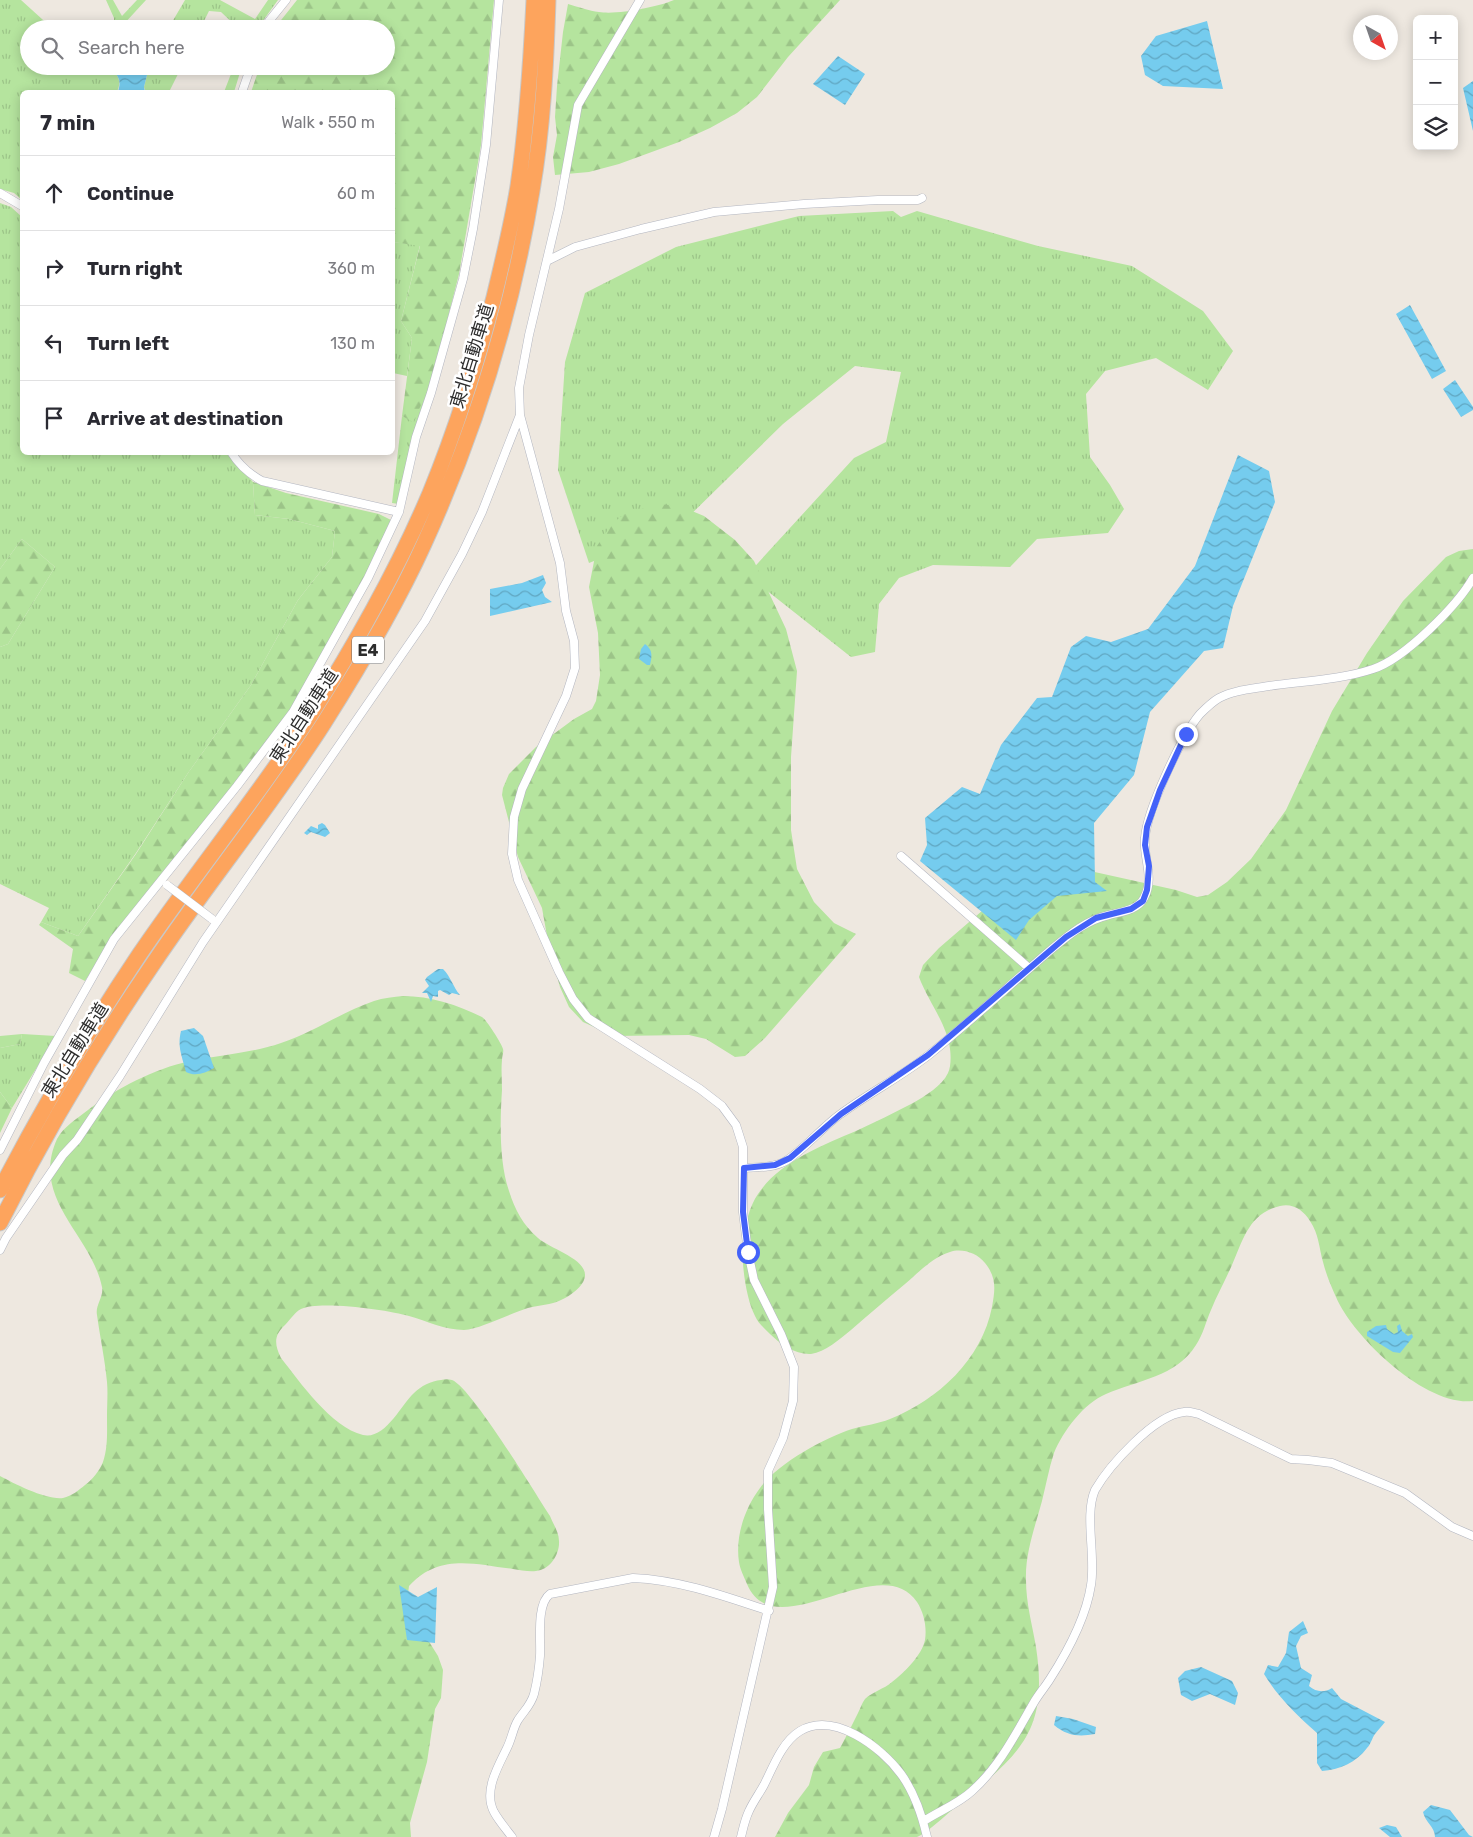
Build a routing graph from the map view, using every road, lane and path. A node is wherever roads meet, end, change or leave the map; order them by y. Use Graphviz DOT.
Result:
graph roads {
  1 [pos="286,0"];
  2 [pos="499,0"];
  3 [pos="534,0"];
  4 [pos="548,0"];
  5 [pos="640,0"];
  6 [pos="270,20"];
  7 [pos="248,75"];
  8 [pos="243,90"];
  9 [pos="0,193"];
  10 [pos="922,198"];
  11 [pos="20,205"];
  12 [pos="547,261"];
  13 [pos="520,414"];
  14 [pos="233,455"];
  15 [pos="399,512"];
  16 [pos="1473,578"];
  17 [pos="901,856"];
  18 [pos="165,882"];
  19 [pos="216,920"];
  20 [pos="1029,968"];
  21 [pos="0,1150"];
  22 [pos="744,1168"];
  23 [pos="0,1190"];
  24 [pos="0,1223"];
  25 [pos="0,1250"];
  26 [pos="1473,1536"];
  27 [pos="769,1611"];
  28 [pos="924,1821"];
  29 [pos="512,1837"];
  30 [pos="714,1837"];
  31 [pos="741,1837"];
  32 [pos="927,1837"];
  1 -- 6 [label="street"];
  2 -- 15 [label="street"];
  3 -- 23 [label="highway, 東北自動車道 / E4"];
  4 -- 24 [label="highway, 東北自動車道 / E4"];
  5 -- 12 [label="street"];
  7 -- 8 [label="street"];
  9 -- 11 [label="street"];
  10 -- 12 [label="street"];
  12 -- 13 [label="street"];
  13 -- 19 [label="street"];
  13 -- 22 [label="street"];
  14 -- 15 [label="street"];
  15 -- 18 [label="street"];
  16 -- 20 [label="street"];
  17 -- 20 [label="street"];
  18 -- 19 [label="street, bridge"];
  18 -- 21 [label="street"];
  19 -- 25 [label="street"];
  20 -- 22 [label="street"];
  22 -- 27 [label="street"];
  26 -- 28 [label="street"];
  27 -- 29 [label="street"];
  27 -- 30 [label="street"];
  28 -- 31 [label="street"];
  28 -- 32 [label="street"];
}
